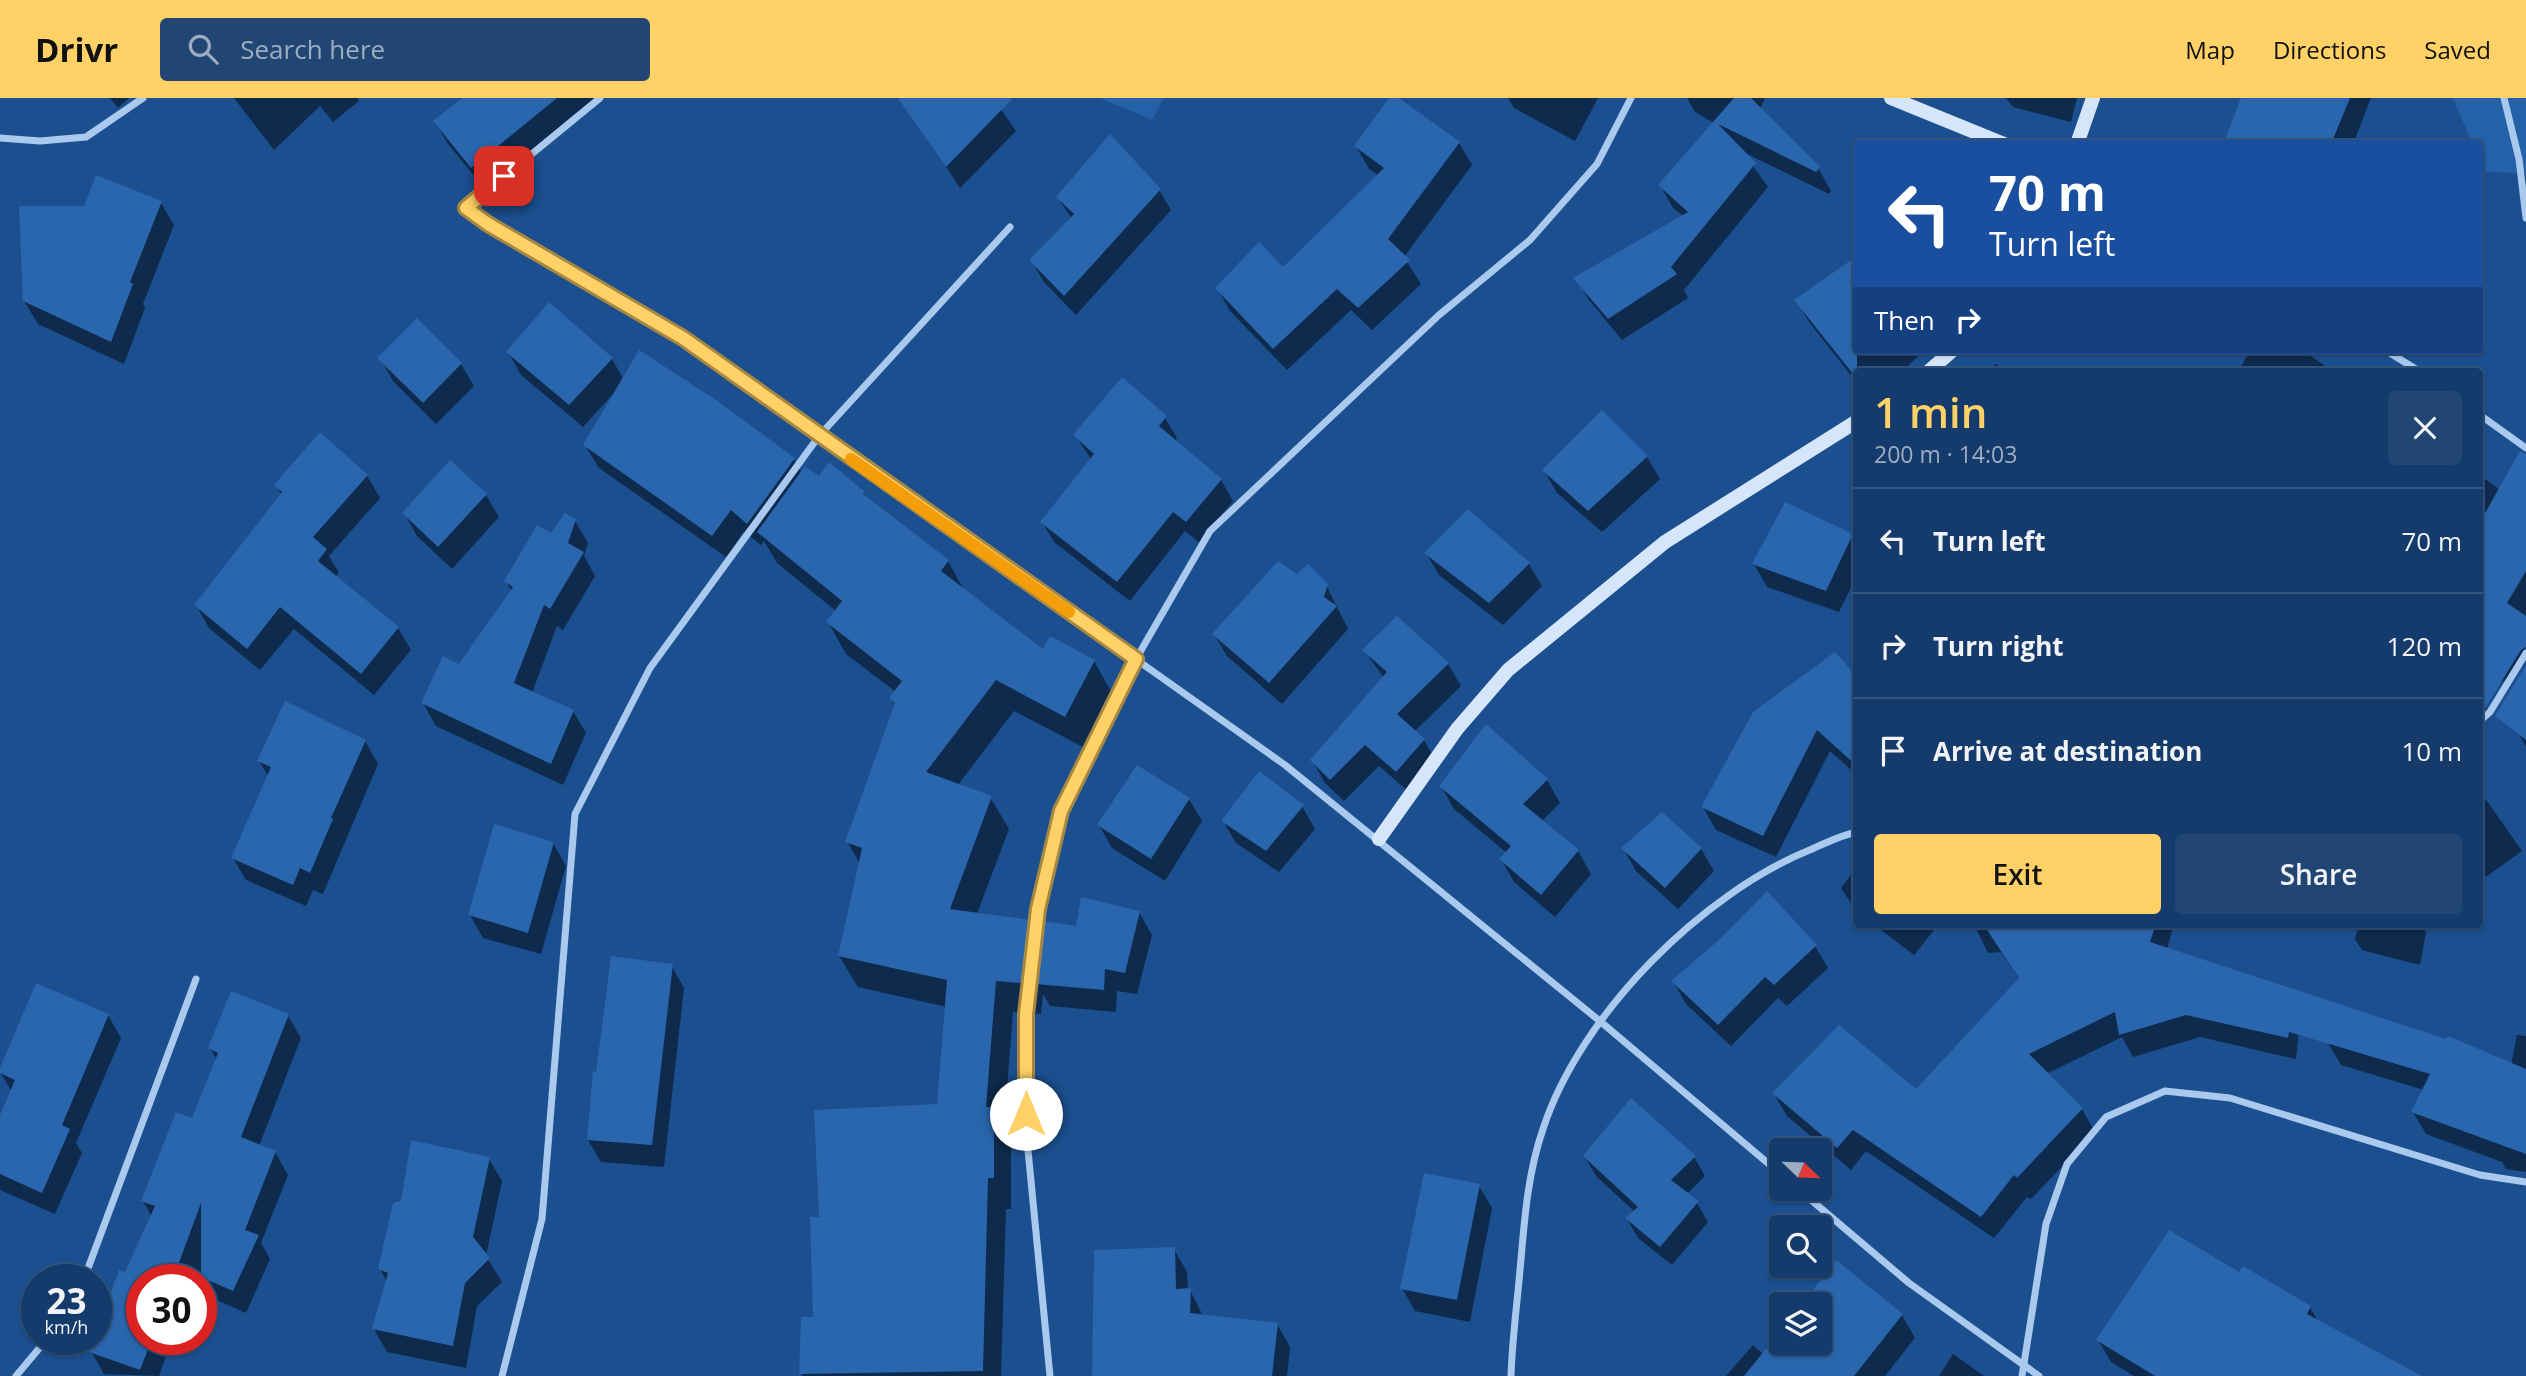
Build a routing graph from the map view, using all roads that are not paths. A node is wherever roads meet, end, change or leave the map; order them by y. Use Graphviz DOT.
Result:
graph roads {
  1 [pos="143,98"];
  2 [pos="600,98"];
  3 [pos="1631,98"];
  4 [pos="1891,98"];
  5 [pos="2093,98"];
  6 [pos="2504,98"];
  7 [pos="0,138"];
  8 [pos="1994,140"];
  9 [pos="2078,140"];
  10 [pos="2526,218"];
  11 [pos="1010,227"];
  12 [pos="1948,354"];
  13 [pos="2391,354"];
  14 [pos="1932,368"];
  15 [pos="2413,368"];
  16 [pos="2483,417"];
  17 [pos="1853,424"];
  18 [pos="819,436"];
  19 [pos="2526,448"];
  20 [pos="2526,653"];
  21 [pos="1136,659"];
  22 [pos="2483,718"];
  23 [pos="1853,834"];
  24 [pos="1378,839"];
  25 [pos="196,979"];
  26 [pos="1601,1022"];
  27 [pos="1769,1164"];
  28 [pos="2526,1182"];
  29 [pos="1812,1201"];
  30 [pos="90,1264"];
  31 [pos="34,1355"];
  32 [pos="2023,1367"];
  33 [pos="16,1376"];
  34 [pos="502,1376"];
  35 [pos="1050,1376"];
  36 [pos="1511,1376"];
  37 [pos="2022,1376"];
  38 [pos="2039,1376"];
  1 -- 7 [label="street"];
  2 -- 18 [label="street"];
  3 -- 21 [label="street"];
  4 -- 8 [label="street"];
  5 -- 9 [label="street"];
  6 -- 10 [label="street"];
  11 -- 18 [label="street"];
  12 -- 14 [label="street"];
  13 -- 15 [label="street"];
  16 -- 19 [label="street"];
  17 -- 24 [label="street"];
  18 -- 21 [label="street"];
  18 -- 34 [label="street"];
  20 -- 22 [label="street"];
  21 -- 24 [label="street"];
  21 -- 35 [label="street"];
  23 -- 26 [label="street"];
  24 -- 26 [label="street"];
  25 -- 30 [label="street"];
  26 -- 27 [label="street"];
  26 -- 36 [label="street"];
  28 -- 32 [label="street"];
  29 -- 32 [label="street"];
  31 -- 33 [label="street"];
  32 -- 37 [label="street"];
  32 -- 38 [label="street"];
}
